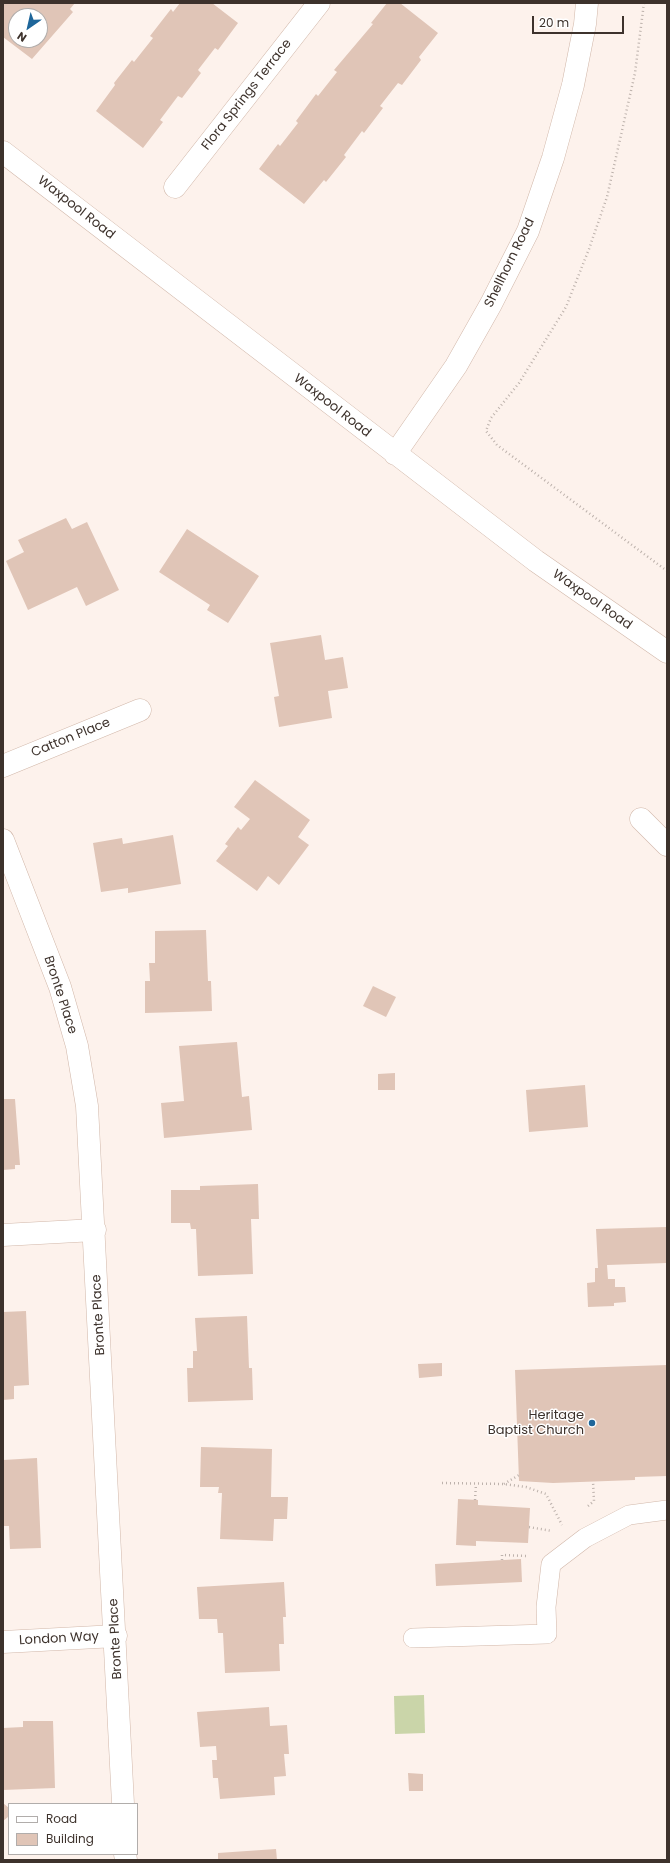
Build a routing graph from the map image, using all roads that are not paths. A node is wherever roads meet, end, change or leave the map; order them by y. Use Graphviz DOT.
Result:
graph roads {
  1 [pos="319,3"];
  2 [pos="587,3"];
  3 [pos="3,152"];
  4 [pos="175,187"];
  5 [pos="395,454"];
  6 [pos="667,652"];
  7 [pos="140,710"];
  8 [pos="3,766"];
  9 [pos="641,819"];
  10 [pos="3,840"];
  11 [pos="667,845"];
  12 [pos="95,1230"];
  13 [pos="3,1235"];
  14 [pos="667,1510"];
  15 [pos="116,1636"];
  16 [pos="413,1638"];
  17 [pos="3,1642"];
  18 [pos="123,1803"];
  1 -- 4 [label="street, Flora Springs Terrace"];
  2 -- 5 [label="street, Shellhorn Road"];
  3 -- 5 [label="street, Waxpool Road"];
  5 -- 6 [label="street, Waxpool Road"];
  7 -- 8 [label="street, Catton Place"];
  9 -- 11 [label="street"];
  10 -- 12 [label="street, Bronte Place"];
  12 -- 13 [label="street"];
  12 -- 15 [label="street, Bronte Place"];
  14 -- 16 [label="lane"];
  15 -- 17 [label="street, London Way"];
  15 -- 18 [label="street, Bronte Place"];
}
